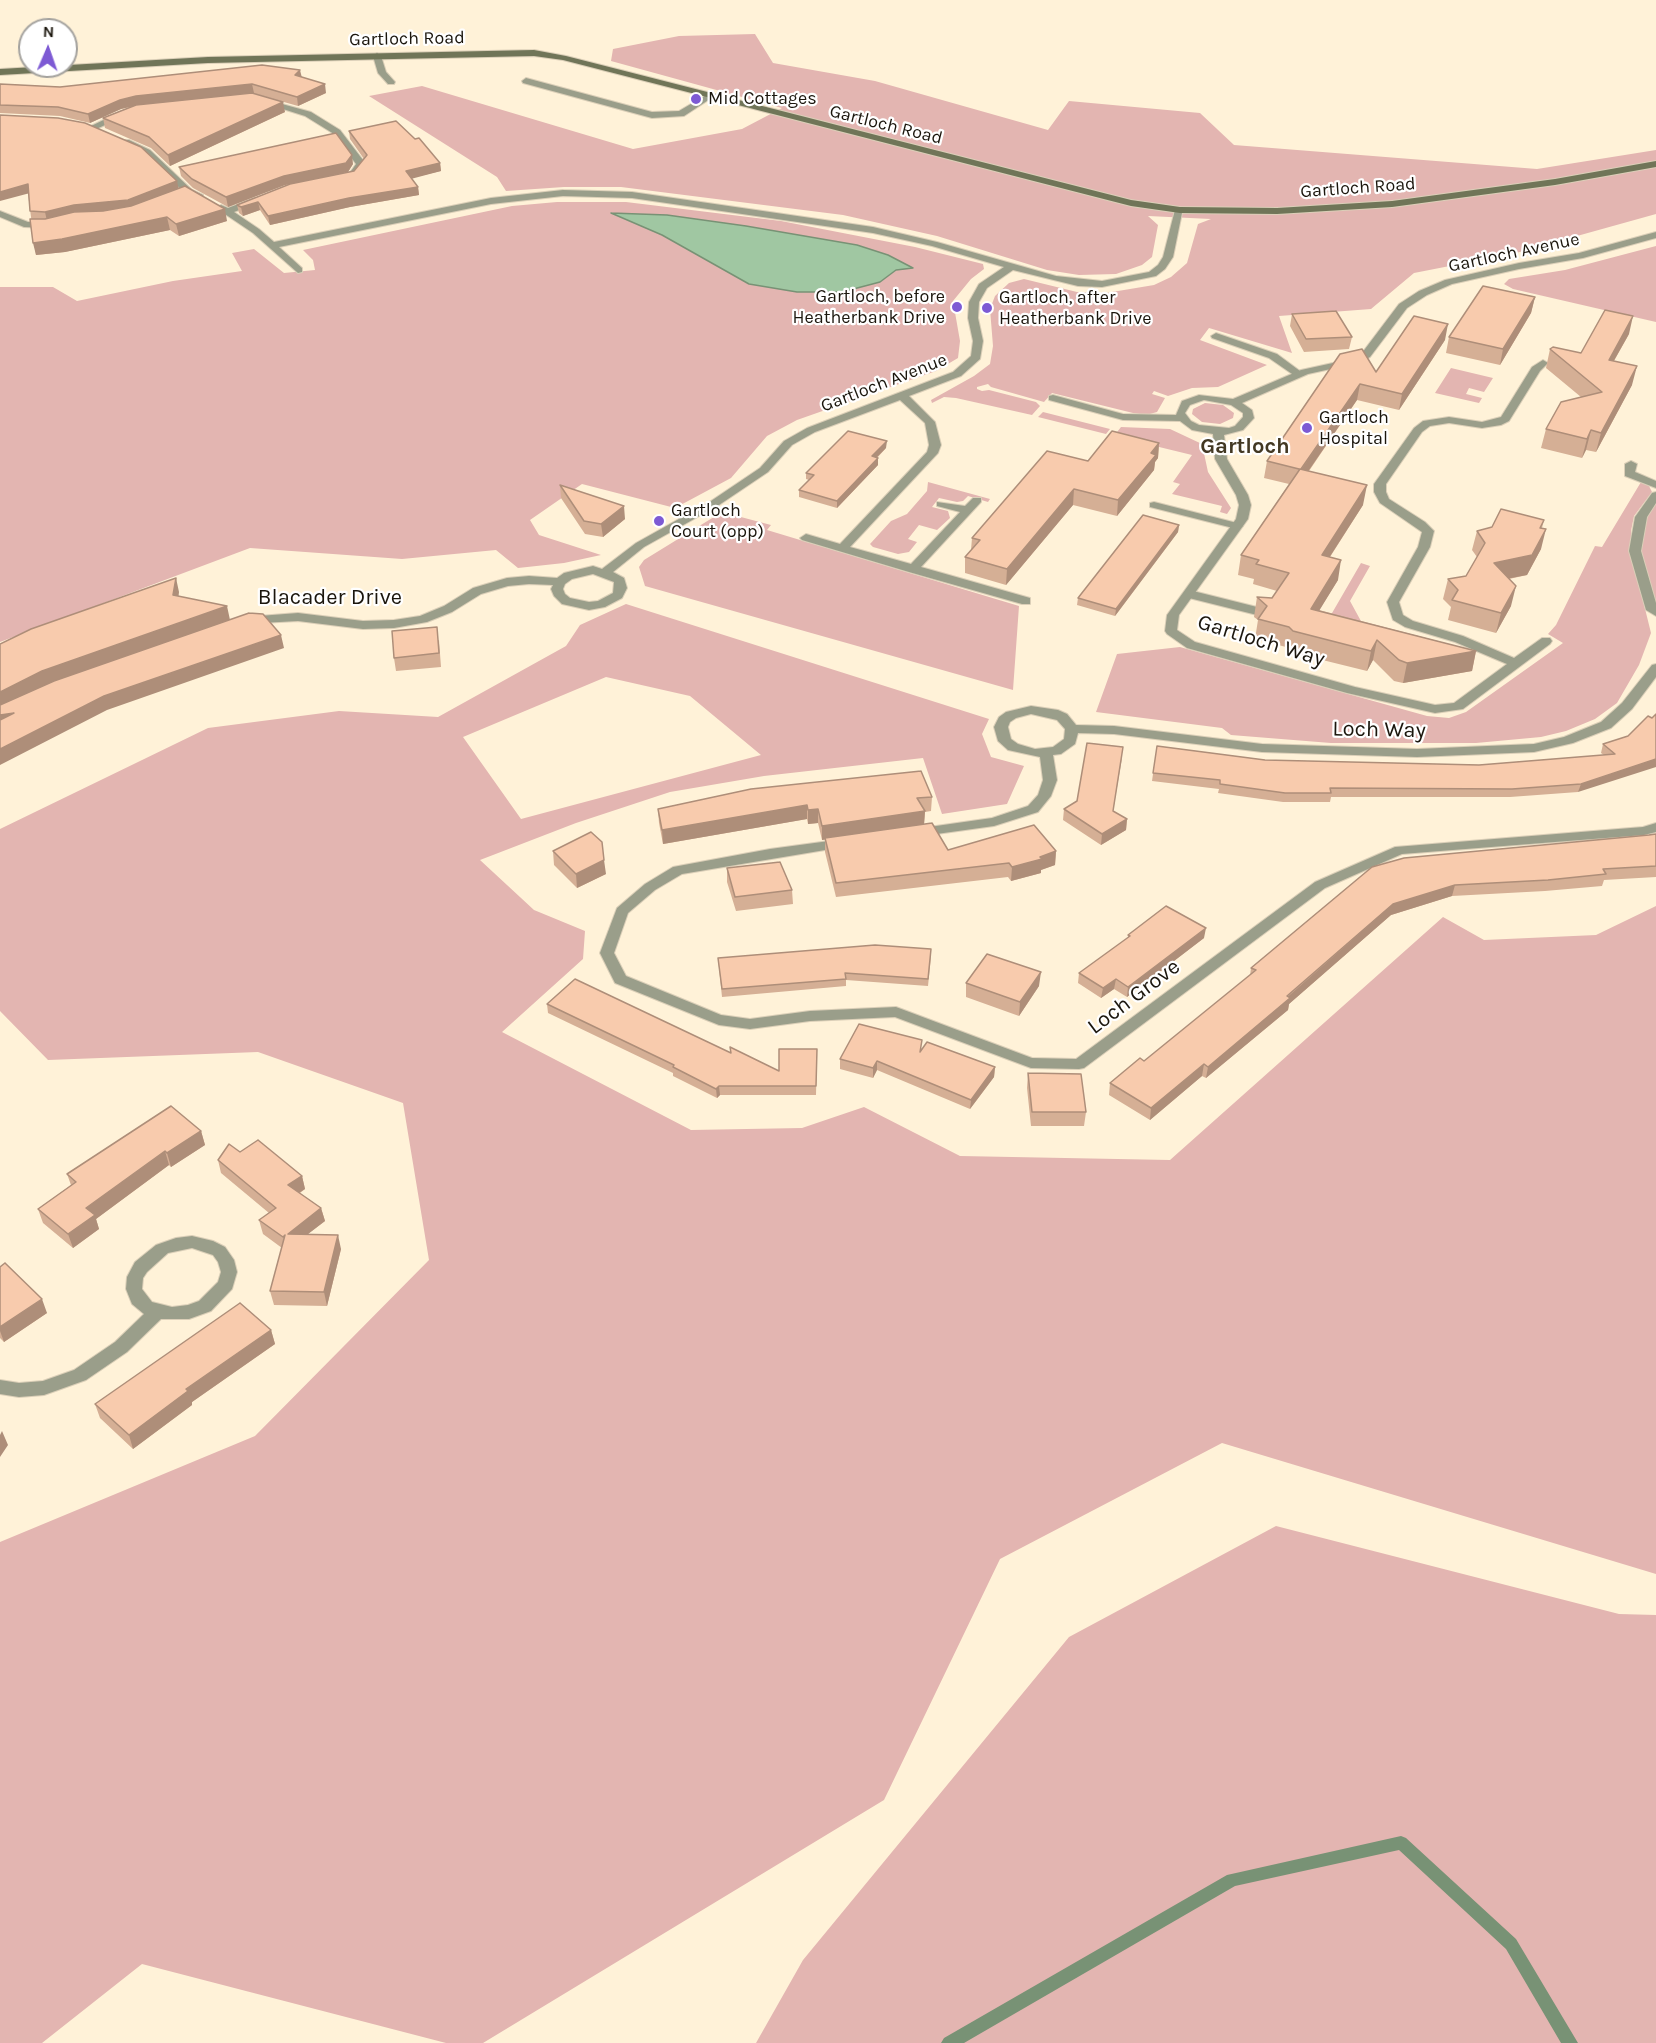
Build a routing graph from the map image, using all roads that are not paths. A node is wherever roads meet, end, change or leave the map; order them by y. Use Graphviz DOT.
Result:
graph roads {
  1 [pos="377,56"];
  2 [pos="0,72"];
  3 [pos="526,81"];
  4 [pos="391,82"];
  5 [pos="709,97"];
  6 [pos="254,98"];
  7 [pos="131,111"];
  8 [pos="1656,164"];
  9 [pos="339,180"];
  10 [pos="264,197"];
  11 [pos="1180,210"];
  12 [pos="227,212"];
  13 [pos="0,214"];
  14 [pos="56,224"];
  15 [pos="1656,235"];
  16 [pos="271,246"];
  17 [pos="1013,266"];
  18 [pos="298,270"];
  19 [pos="1473,276"];
  20 [pos="1483,283"];
  21 [pos="1216,336"];
  22 [pos="1543,363"];
  23 [pos="1299,374"];
  24 [pos="902,396"];
  25 [pos="1053,398"];
  26 [pos="1234,402"];
  27 [pos="1182,418"];
  28 [pos="1218,432"];
  29 [pos="1631,464"];
  30 [pos="1656,485"];
  31 [pos="1656,495"];
  32 [pos="977,500"];
  33 [pos="941,504"];
  34 [pos="1154,505"];
  35 [pos="968,510"];
  36 [pos="1237,526"];
  37 [pos="806,538"];
  38 [pos="843,548"];
  39 [pos="914,569"];
  40 [pos="605,572"];
  41 [pos="560,582"];
  42 [pos="1189,594"];
  43 [pos="1026,601"];
  44 [pos="1260,612"];
  45 [pos="1656,612"];
  46 [pos="232,625"];
  47 [pos="1546,641"];
  48 [pos="1517,663"];
  49 [pos="1655,672"];
  50 [pos="1072,729"];
  51 [pos="1046,753"];
  52 [pos="1656,827"];
  53 [pos="900,835"];
  54 [pos="852,842"];
  55 [pos="157,1312"];
  56 [pos="0,1387"];
  1 -- 2 [label="main road, Gartloch Road"];
  1 -- 4 [label="street"];
  1 -- 5 [label="main road, Gartloch Road"];
  3 -- 5 [label="street"];
  5 -- 11 [label="main road, Gartloch Road"];
  6 -- 9 [label="street"];
  7 -- 12 [label="street"];
  8 -- 11 [label="main road, Gartloch Road"];
  10 -- 12 [label="street"];
  11 -- 17 [label="street"];
  12 -- 16 [label="street"];
  13 -- 14 [label="street"];
  15 -- 19 [label="street, Gartloch Avenue"];
  16 -- 17 [label="street"];
  16 -- 18 [label="street"];
  17 -- 24 [label="street, Gartloch Avenue"];
  19 -- 20 [label="street"];
  19 -- 23 [label="street, Gartloch Avenue"];
  21 -- 23 [label="street"];
  22 -- 48 [label="street"];
  23 -- 26 [label="street, Gartloch Avenue"];
  24 -- 38 [label="street"];
  24 -- 40 [label="street, Gartloch Avenue"];
  25 -- 27 [label="street"];
  26 -- 27 [label="street"];
  26 -- 28 [label="street"];
  27 -- 28 [label="street"];
  28 -- 36 [label="street, Gartloch Way"];
  29 -- 30 [label="street"];
  31 -- 45 [label="street"];
  32 -- 35 [label="street"];
  33 -- 35 [label="street"];
  34 -- 36 [label="street"];
  35 -- 39 [label="street"];
  36 -- 42 [label="street, Gartloch Way"];
  37 -- 38 [label="street"];
  38 -- 39 [label="street"];
  39 -- 43 [label="street"];
  40 -- 41 [label="street"];
  40 -- 41 [label="street"];
  41 -- 46 [label="street, Blacader Drive"];
  42 -- 44 [label="street"];
  42 -- 48 [label="street, Gartloch Way"];
  47 -- 48 [label="street, Gartloch Way"];
  49 -- 50 [label="street, Loch Way"];
  50 -- 51 [label="street"];
  50 -- 51 [label="street"];
  51 -- 53 [label="street"];
  52 -- 54 [label="street, Loch Grove"];
  55 -- 55 [label="street"];
  55 -- 56 [label="street"];
}
